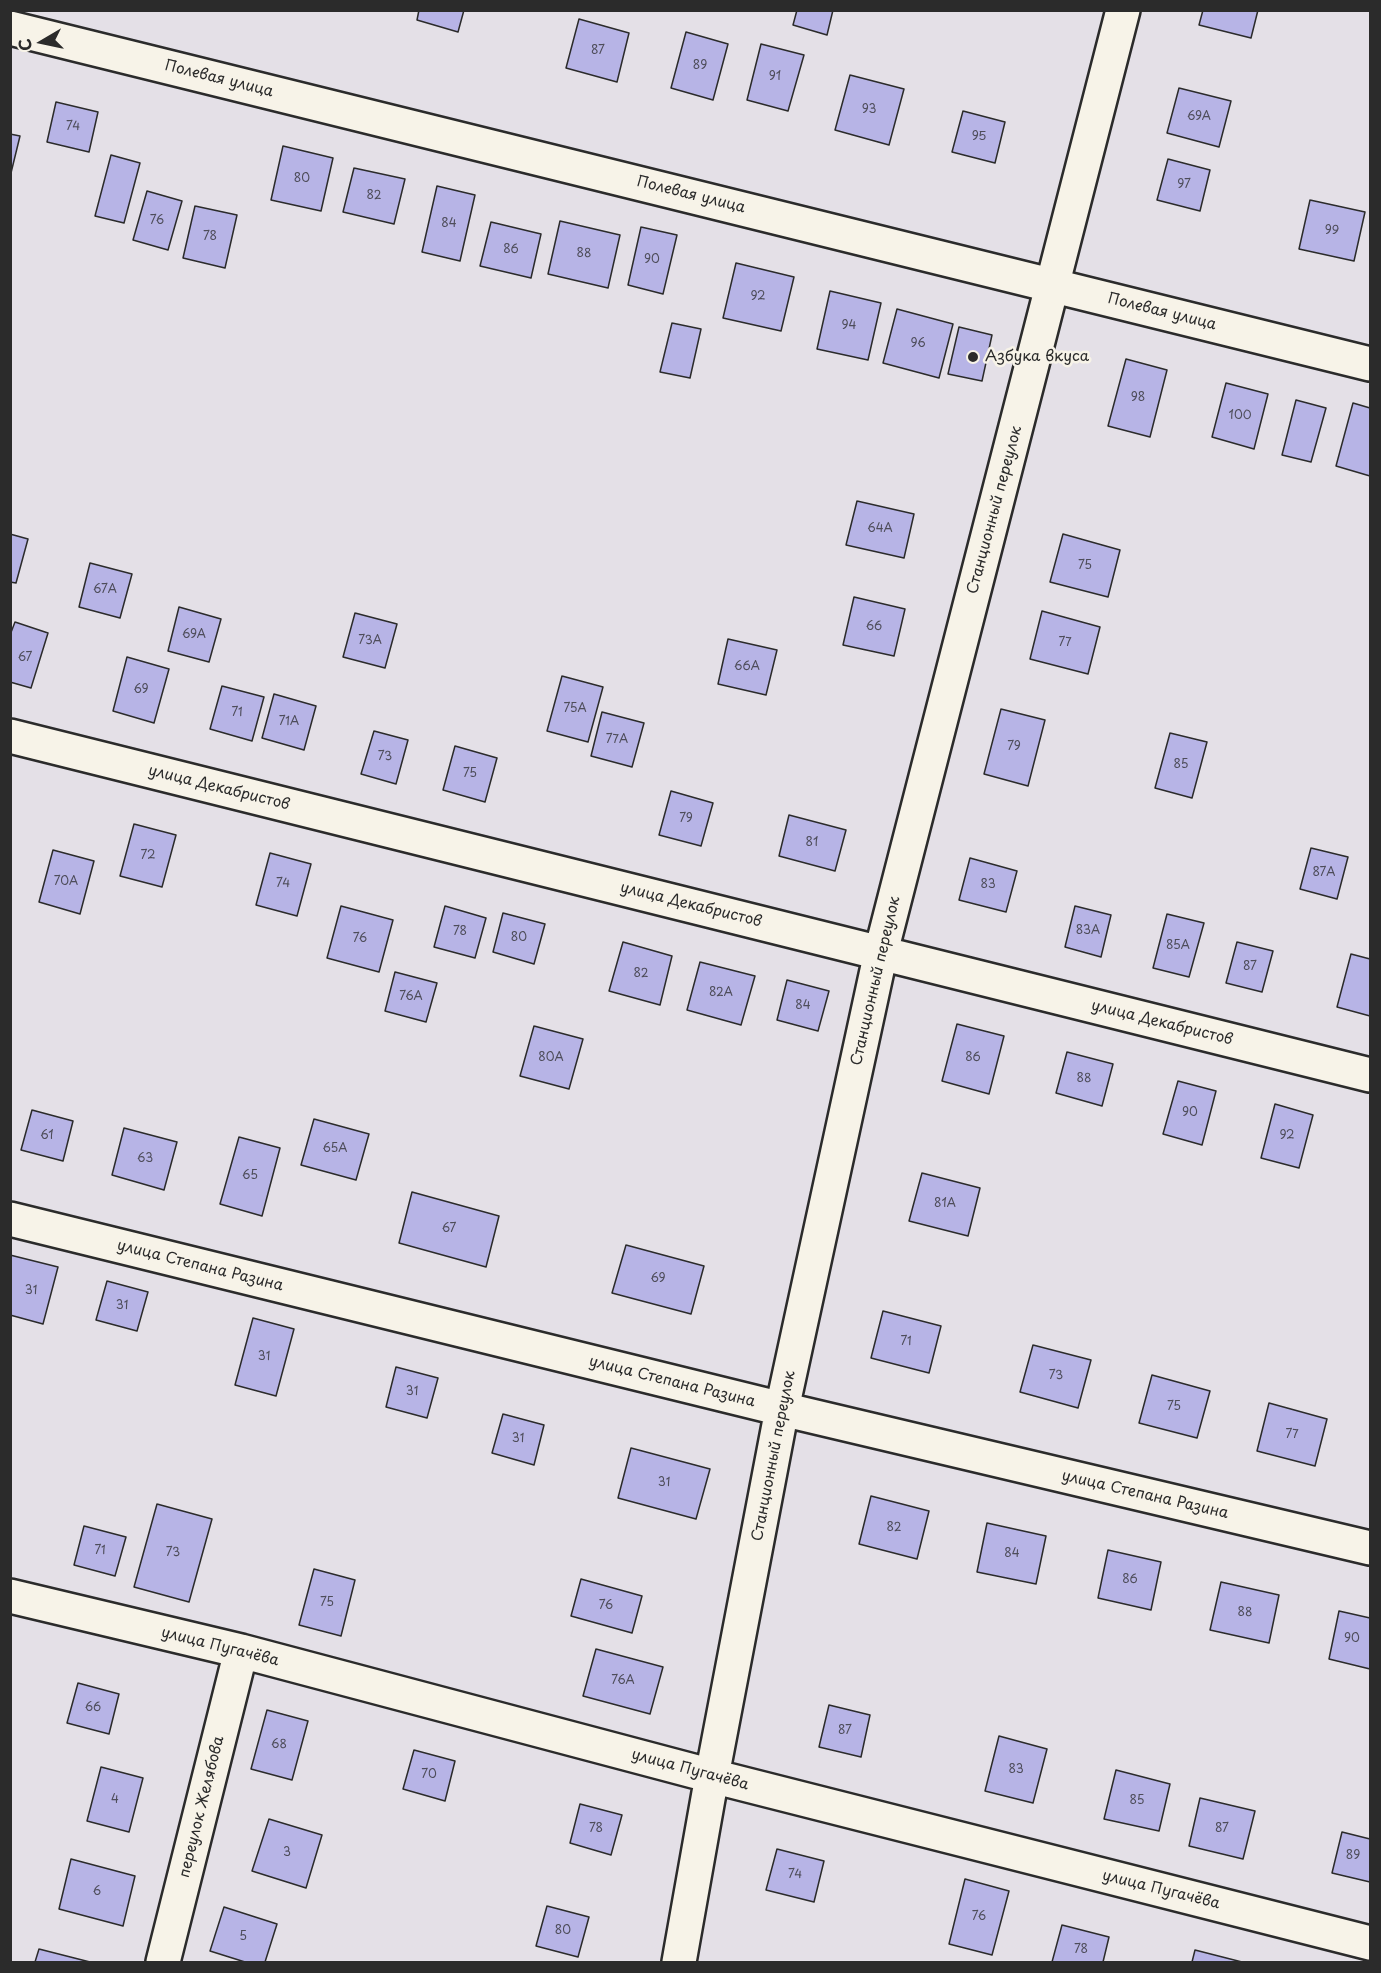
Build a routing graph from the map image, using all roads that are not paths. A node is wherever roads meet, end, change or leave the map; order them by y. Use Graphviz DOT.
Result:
graph roads {
  1 [pos="1123,10"];
  2 [pos="10,28"];
  3 [pos="1054,285"];
  4 [pos="1371,364"];
  5 [pos="10,736"];
  6 [pos="880,952"];
  7 [pos="1371,1075"];
  8 [pos="10,1219"];
  9 [pos="782,1409"];
  10 [pos="1371,1548"];
  11 [pos="10,1596"];
  12 [pos="241,1651"];
  13 [pos="712,1776"];
  14 [pos="1371,1943"];
  15 [pos="163,1962"];
  16 [pos="679,1962"];
  1 -- 3 [label="street, Станционный переулок"];
  2 -- 3 [label="street, Полевая улица"];
  3 -- 4 [label="street, Полевая улица"];
  3 -- 6 [label="street, Станционный переулок"];
  5 -- 6 [label="street, улица Декабристов"];
  6 -- 7 [label="street, улица Декабристов"];
  6 -- 9 [label="street, Станционный переулок"];
  8 -- 9 [label="street, улица Степана Разина"];
  9 -- 10 [label="street, улица Степана Разина"];
  9 -- 13 [label="street, Станционный переулок"];
  11 -- 12 [label="street, улица Пугачёва"];
  12 -- 13 [label="street, улица Пугачёва"];
  12 -- 15 [label="street, переулок Желябова"];
  13 -- 14 [label="street, улица Пугачёва"];
  13 -- 16 [label="street, Станционный переулок"];
}
